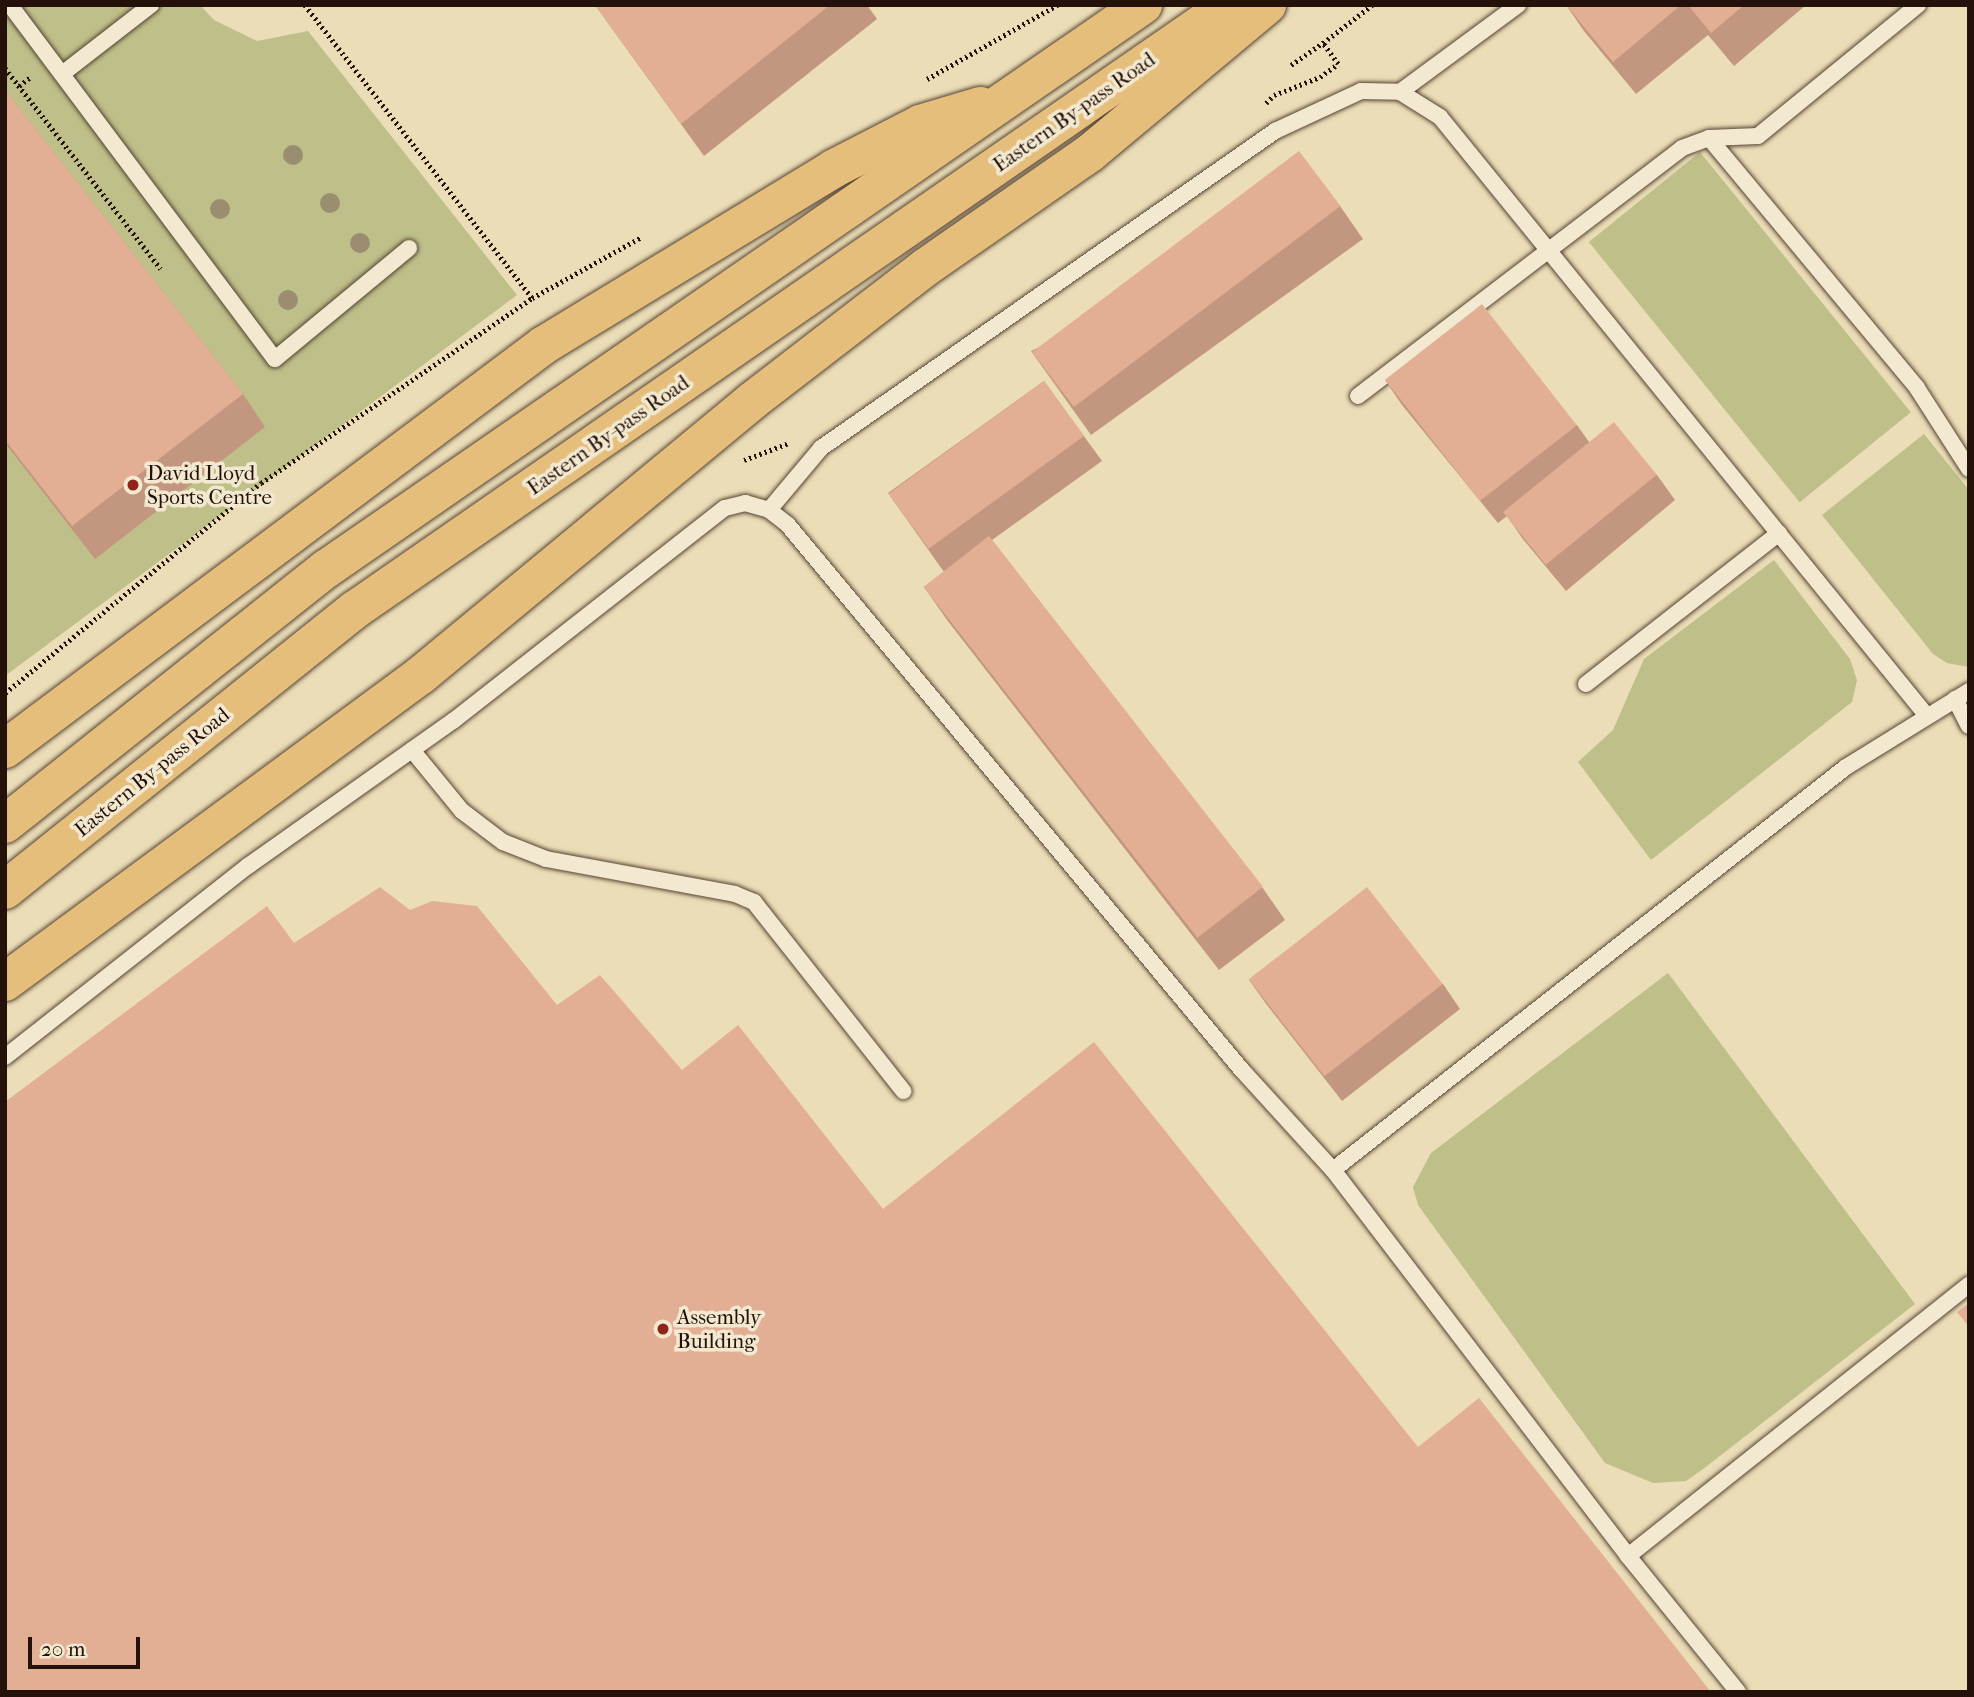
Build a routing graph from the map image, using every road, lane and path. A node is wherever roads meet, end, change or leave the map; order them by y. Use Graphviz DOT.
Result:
graph roads {
  1 [pos="10,5"];
  2 [pos="151,5"];
  3 [pos="305,5"];
  4 [pos="1143,5"];
  5 [pos="1229,5"];
  6 [pos="1267,5"];
  7 [pos="1518,5"];
  8 [pos="1918,5"];
  9 [pos="1323,43"];
  10 [pos="1291,65"];
  11 [pos="5,68"];
  12 [pos="62,74"];
  13 [pos="1400,92"];
  14 [pos="1012,97"];
  15 [pos="1709,138"];
  16 [pos="409,248"];
  17 [pos="1549,248"];
  18 [pos="160,269"];
  19 [pos="532,298"];
  20 [pos="1358,396"];
  21 [pos="1969,469"];
  22 [pos="769,509"];
  23 [pos="1779,533"];
  24 [pos="1586,684"];
  25 [pos="1962,695"];
  26 [pos="1927,716"];
  27 [pos="1969,726"];
  28 [pos="5,749"];
  29 [pos="412,750"];
  30 [pos="5,824"];
  31 [pos="5,890"];
  32 [pos="5,982"];
  33 [pos="5,1057"];
  34 [pos="903,1091"];
  35 [pos="1333,1170"];
  36 [pos="1969,1286"];
  37 [pos="1629,1556"];
  38 [pos="1738,1692"];
  1 -- 12 [label="lane"];
  2 -- 12 [label="lane"];
  3 -- 19 [label="path"];
  4 -- 14 [label="highway"];
  5 -- 31 [label="highway, Eastern By-pass Road"];
  6 -- 32 [label="highway"];
  7 -- 13 [label="lane"];
  8 -- 15 [label="lane"];
  9 -- 10 [label="path"];
  11 -- 18 [label="path"];
  12 -- 16 [label="lane"];
  13 -- 17 [label="lane"];
  13 -- 22 [label="lane"];
  14 -- 28 [label="highway"];
  14 -- 30 [label="highway"];
  15 -- 17 [label="lane"];
  15 -- 21 [label="lane"];
  17 -- 20 [label="lane"];
  17 -- 23 [label="lane"];
  22 -- 29 [label="lane"];
  22 -- 35 [label="lane"];
  23 -- 24 [label="lane"];
  23 -- 26 [label="lane"];
  25 -- 26 [label="lane"];
  25 -- 27 [label="lane"];
  26 -- 35 [label="lane"];
  29 -- 33 [label="lane"];
  29 -- 34 [label="lane"];
  35 -- 37 [label="lane"];
  36 -- 37 [label="lane"];
  37 -- 38 [label="lane"];
}
